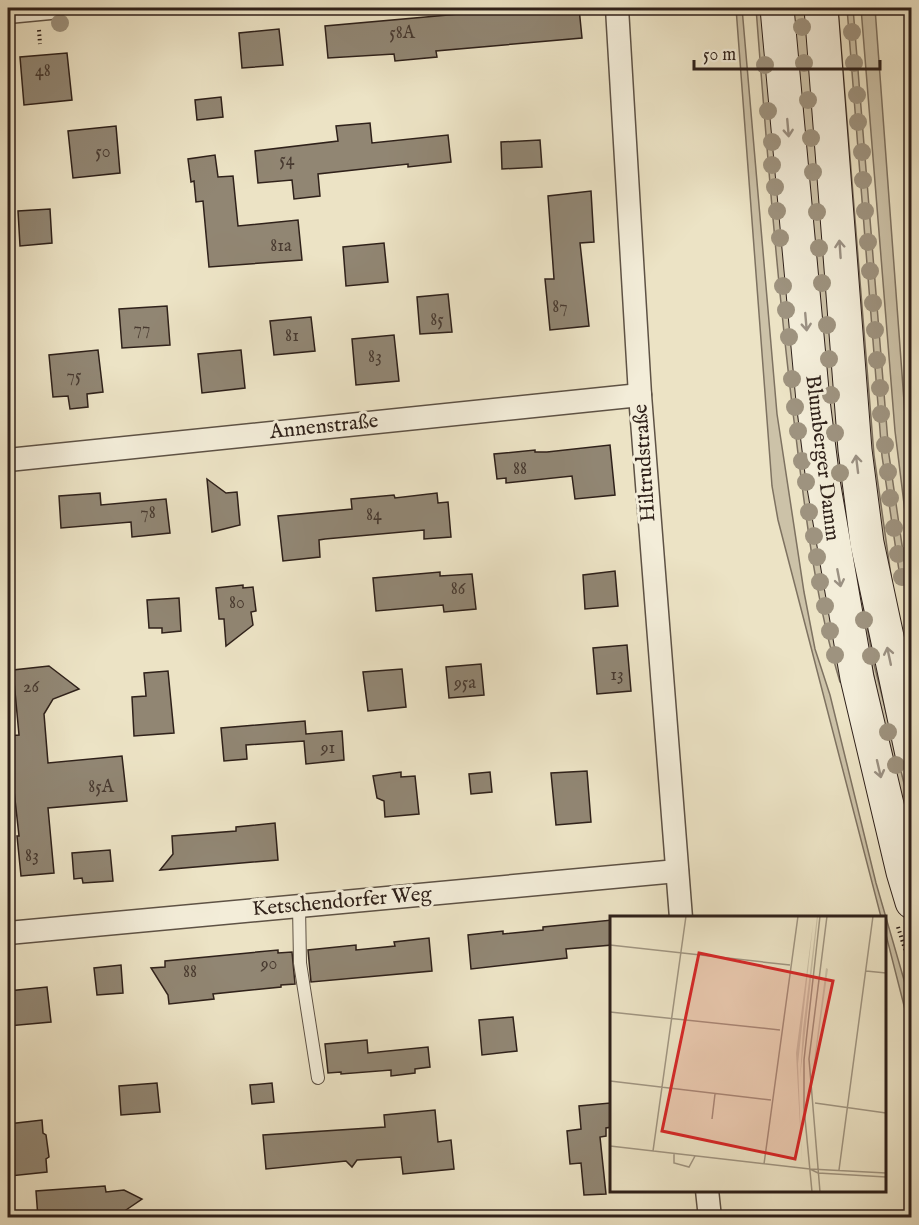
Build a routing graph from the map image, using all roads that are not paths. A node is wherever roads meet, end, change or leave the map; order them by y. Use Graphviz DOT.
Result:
graph roads {
  1 [pos="50,8"];
  2 [pos="617,8"];
  3 [pos="777,8"];
  4 [pos="821,8"];
  5 [pos="8,12"];
  6 [pos="640,395"];
  7 [pos="8,460"];
  8 [pos="912,754"];
  9 [pos="676,871"];
  10 [pos="912,902"];
  11 [pos="299,906"];
  12 [pos="681,916"];
  13 [pos="8,933"];
  14 [pos="318,1078"];
  15 [pos="707,1192"];
  16 [pos="710,1218"];
  1 -- 5 [label="street"];
  2 -- 6 [label="street, Hiltrudstraße"];
  3 -- 10 [label="main road, Blumberger Damm, one-way"];
  8 -- 4 [label="main road, Blumberger Damm, one-way"];
  6 -- 7 [label="street, Annenstraße"];
  6 -- 9 [label="street, Hiltrudstraße"];
  9 -- 11 [label="street, Ketschendorfer Weg"];
  9 -- 12 [label="street, Hiltrudstraße"];
  11 -- 13 [label="street, Ketschendorfer Weg"];
  11 -- 14 [label="lane"];
  15 -- 16 [label="street"];
}
